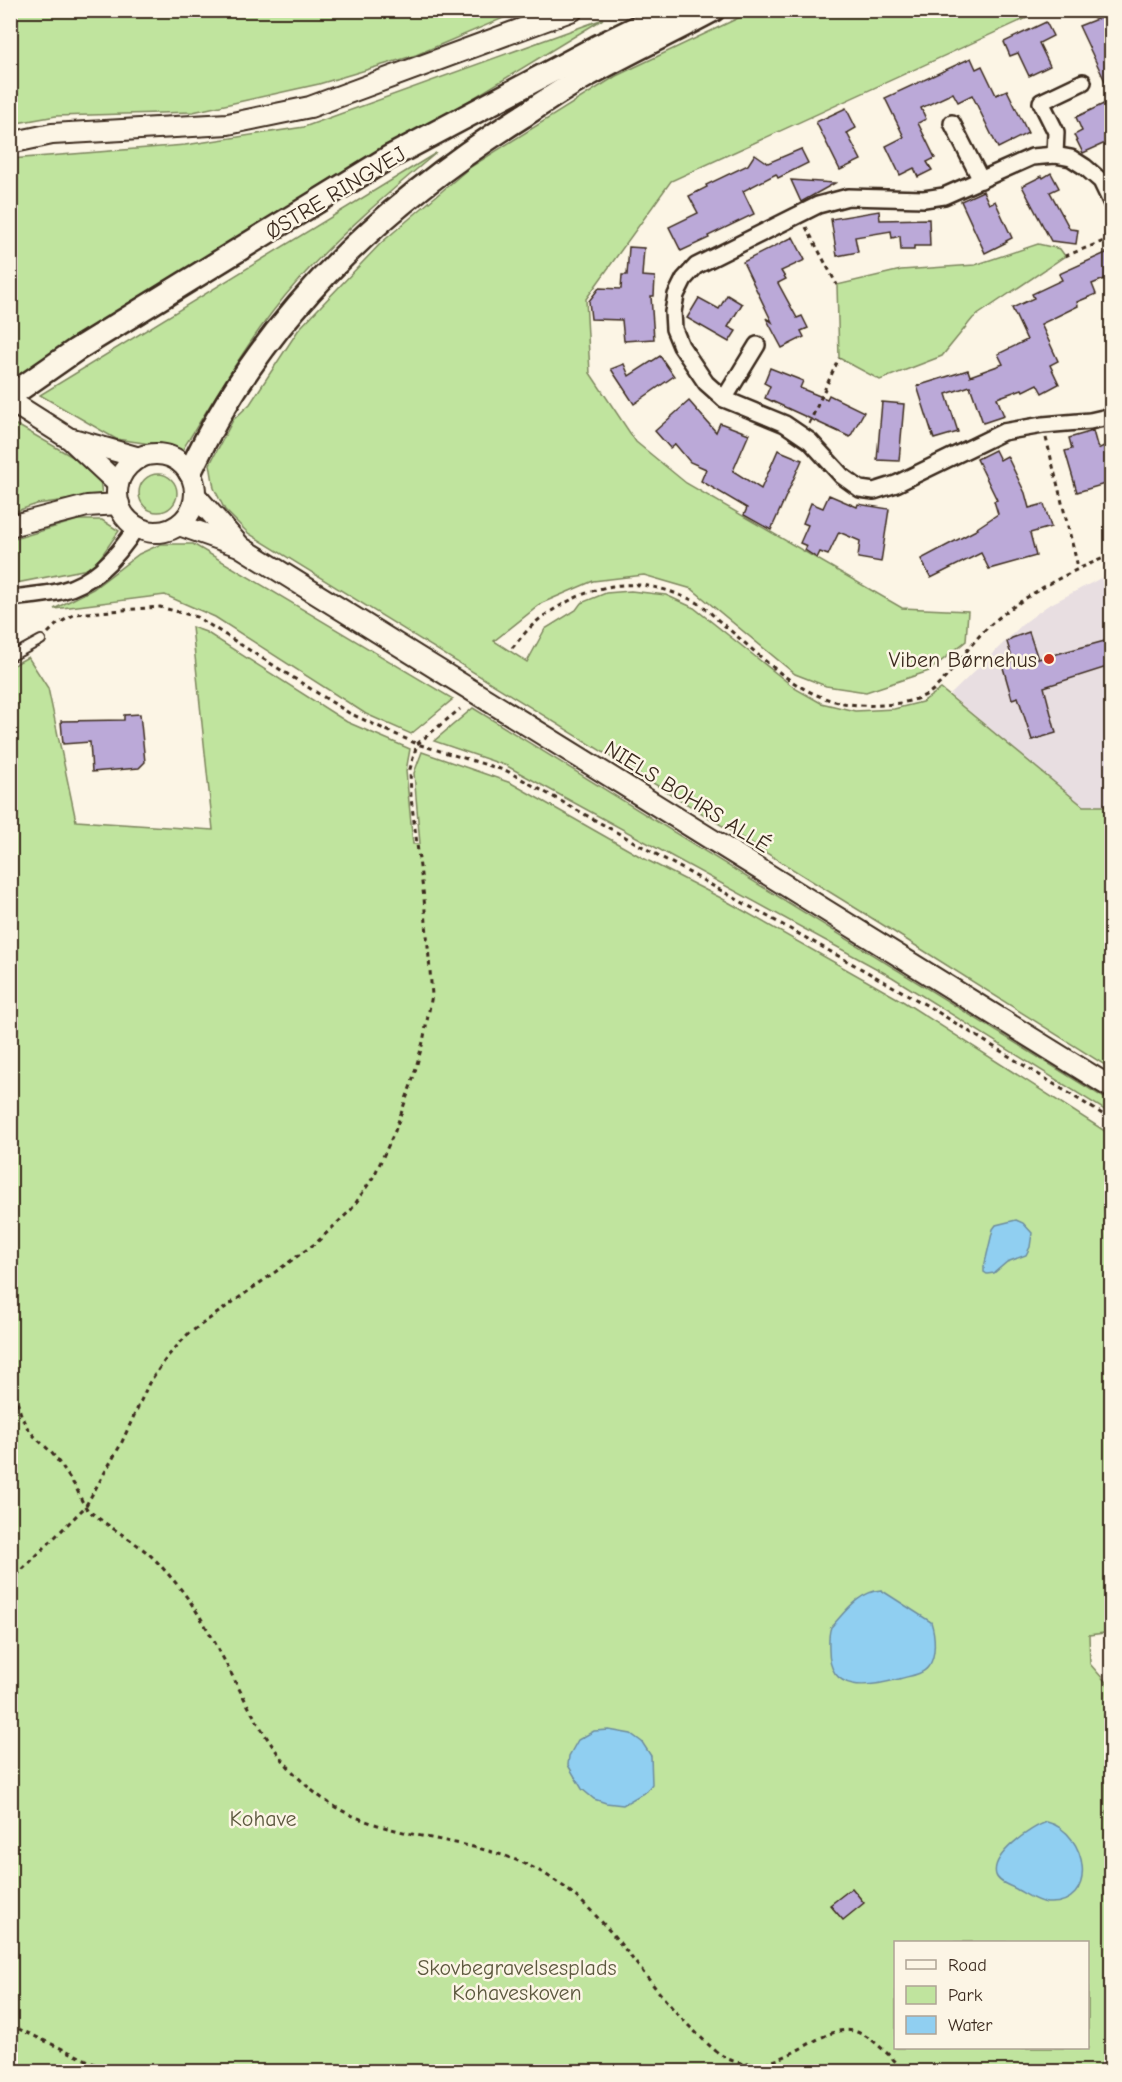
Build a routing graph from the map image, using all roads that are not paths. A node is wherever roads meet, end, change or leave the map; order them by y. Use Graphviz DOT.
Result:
graph roads {
  1 [pos="573,10"];
  2 [pos="673,10"];
  3 [pos="713,10"];
  4 [pos="1083,82"];
  5 [pos="952,123"];
  6 [pos="10,143"];
  7 [pos="1055,155"];
  8 [pos="981,180"];
  9 [pos="1112,204"];
  10 [pos="757,345"];
  11 [pos="10,396"];
  12 [pos="724,399"];
  13 [pos="10,401"];
  14 [pos="1112,416"];
  15 [pos="65,435"];
  16 [pos="140,458"];
  17 [pos="190,472"];
  18 [pos="118,484"];
  19 [pos="195,495"];
  20 [pos="119,504"];
  21 [pos="179,525"];
  22 [pos="10,526"];
  23 [pos="137,526"];
  24 [pos="239,546"];
  25 [pos="10,598"];
  26 [pos="41,640"];
  27 [pos="10,657"];
  28 [pos="1112,1088"];
  1 -- 6 [label="street"];
  2 -- 11 [label="main road, ØSTRE RINGVEJ"];
  3 -- 17 [label="main road"];
  4 -- 7 [label="street"];
  5 -- 8 [label="street"];
  7 -- 8 [label="street"];
  7 -- 9 [label="street"];
  8 -- 12 [label="street"];
  10 -- 12 [label="street"];
  12 -- 14 [label="street"];
  13 -- 15 [label="street"];
  15 -- 16 [label="street"];
  15 -- 18 [label="street"];
  16 -- 17 [label="street"];
  16 -- 18 [label="street"];
  17 -- 19 [label="street"];
  18 -- 20 [label="street"];
  19 -- 21 [label="street"];
  19 -- 24 [label="street, NIELS BOHRS ALLÉ"];
  20 -- 22 [label="street"];
  20 -- 23 [label="street"];
  21 -- 23 [label="street"];
  21 -- 24 [label="street, NIELS BOHRS ALLÉ"];
  23 -- 25 [label="street"];
  24 -- 28 [label="street, NIELS BOHRS ALLÉ"];
  26 -- 27 [label="lane"];
}
